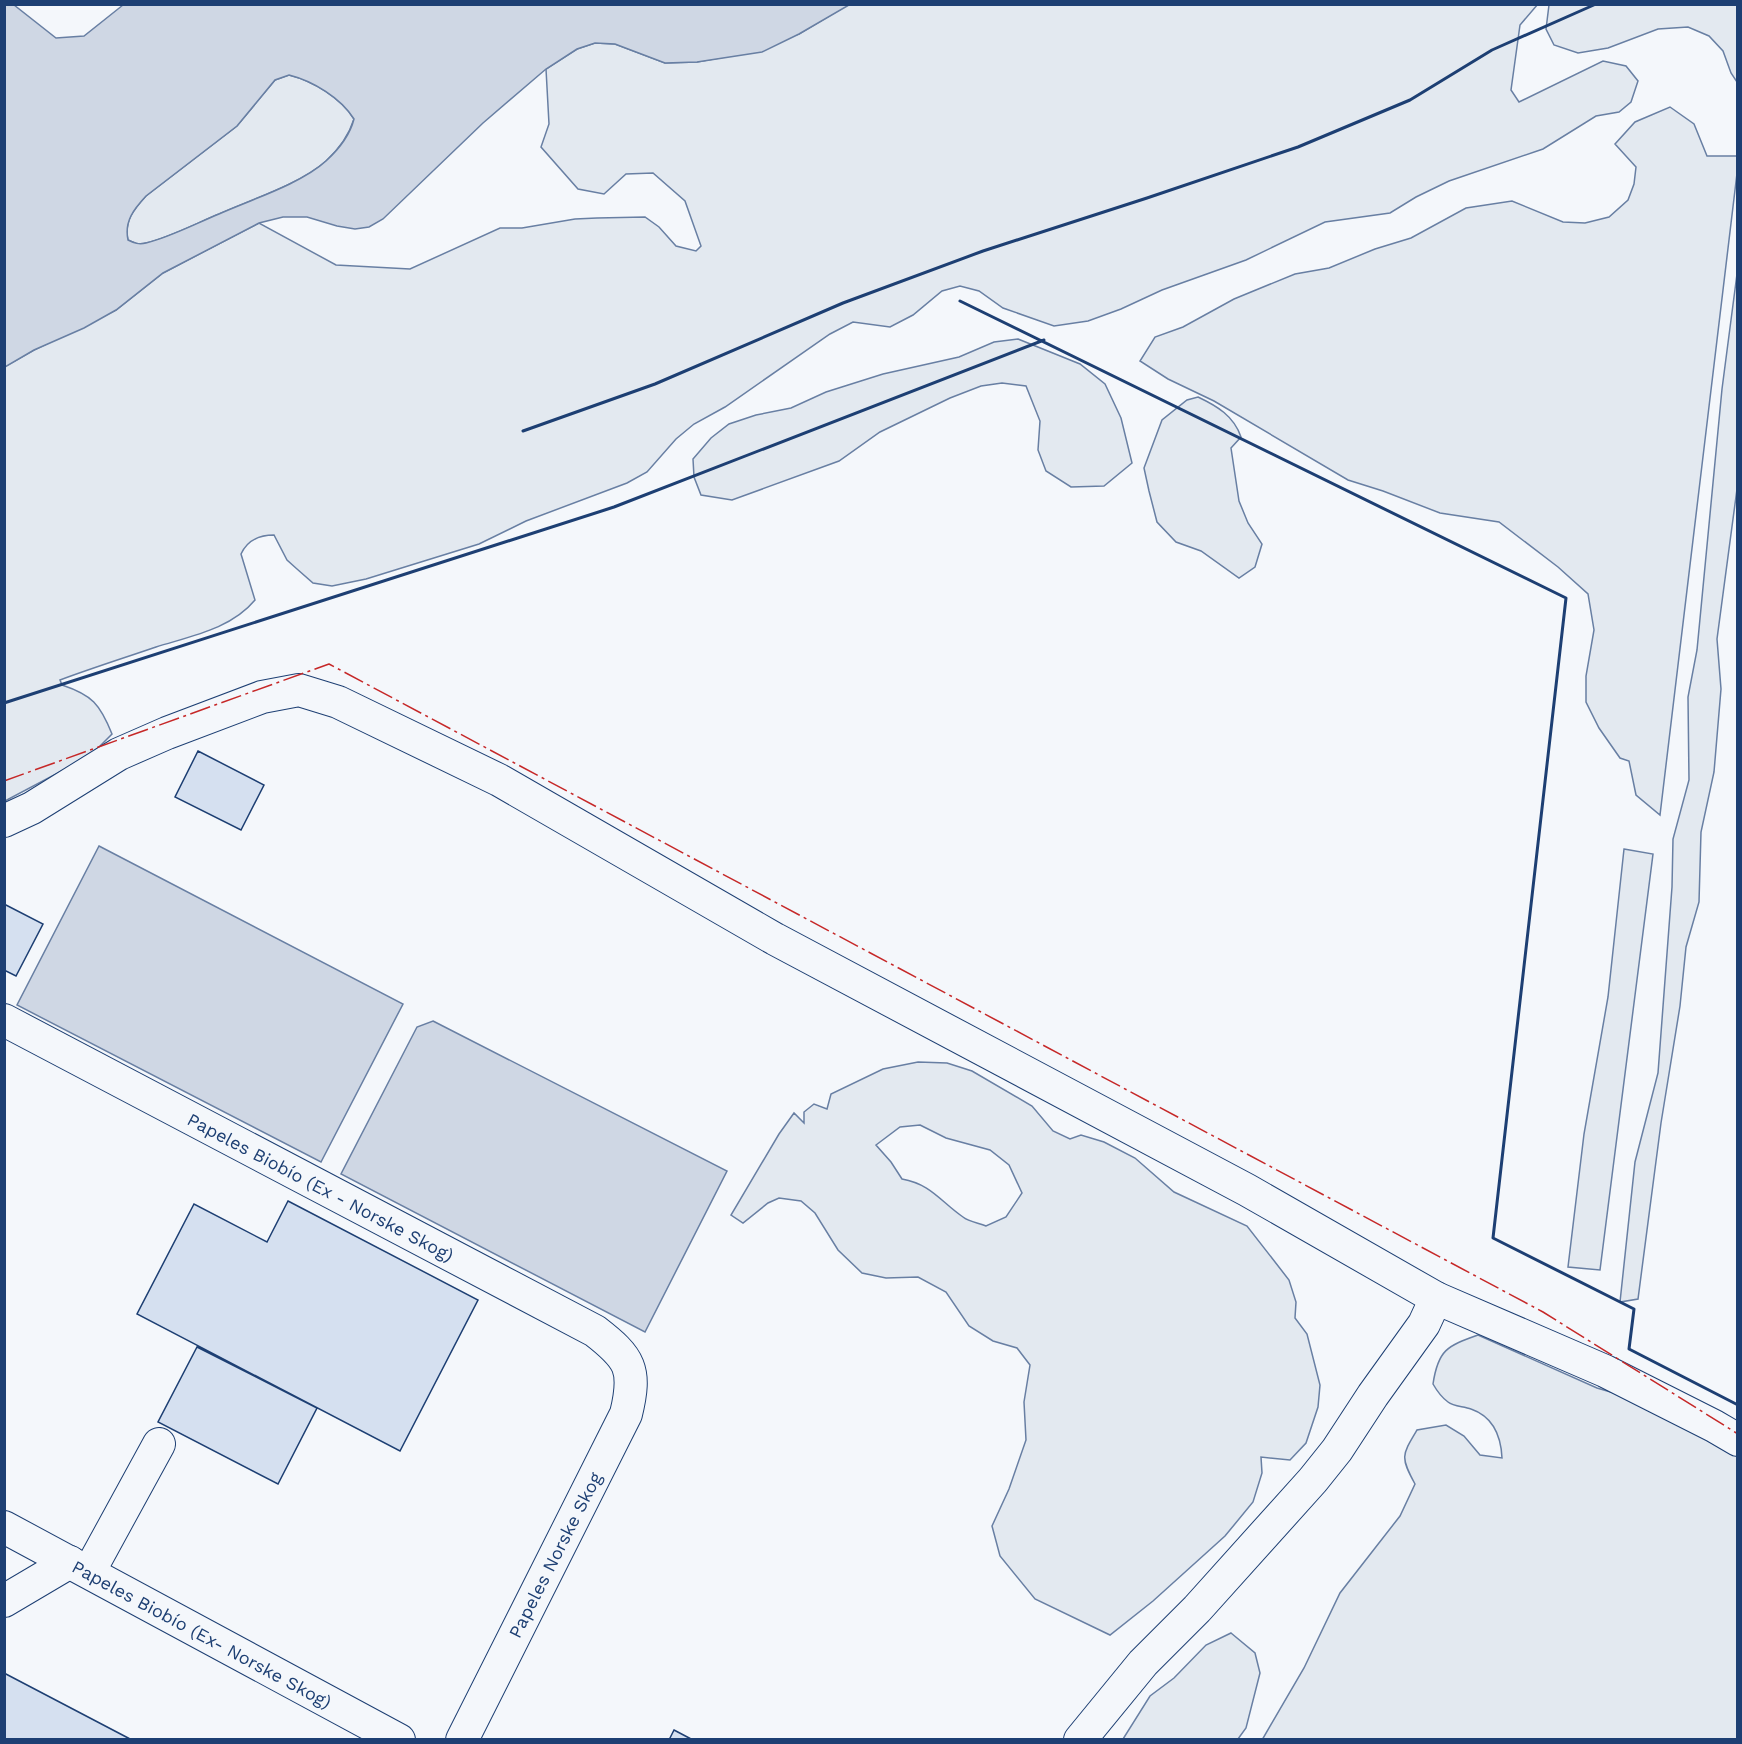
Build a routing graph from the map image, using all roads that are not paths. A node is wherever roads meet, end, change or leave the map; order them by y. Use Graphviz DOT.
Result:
graph roads {
  1 [pos="4,821"];
  2 [pos="4,1020"];
  3 [pos="1436,1298"];
  4 [pos="629,1365"];
  5 [pos="1737,1440"];
  6 [pos="159,1444"];
  7 [pos="4,1527"];
  8 [pos="79,1567"];
  9 [pos="4,1601"];
  10 [pos="399,1740"];
  11 [pos="462,1740"];
  12 [pos="1080,1740"];
  1 -- 3 [label="lane"];
  2 -- 4 [label="lane, Papeles Biobío (Ex - Norske Skog)"];
  3 -- 5 [label="lane"];
  3 -- 12 [label="lane"];
  4 -- 11 [label="lane, Papeles Norske Skog"];
  6 -- 8 [label="lane"];
  7 -- 8 [label="lane, Papeles Biobío (Ex- Norske Skog)"];
  8 -- 9 [label="lane"];
  8 -- 10 [label="lane, Papeles Biobío (Ex- Norske Skog)"];
}
